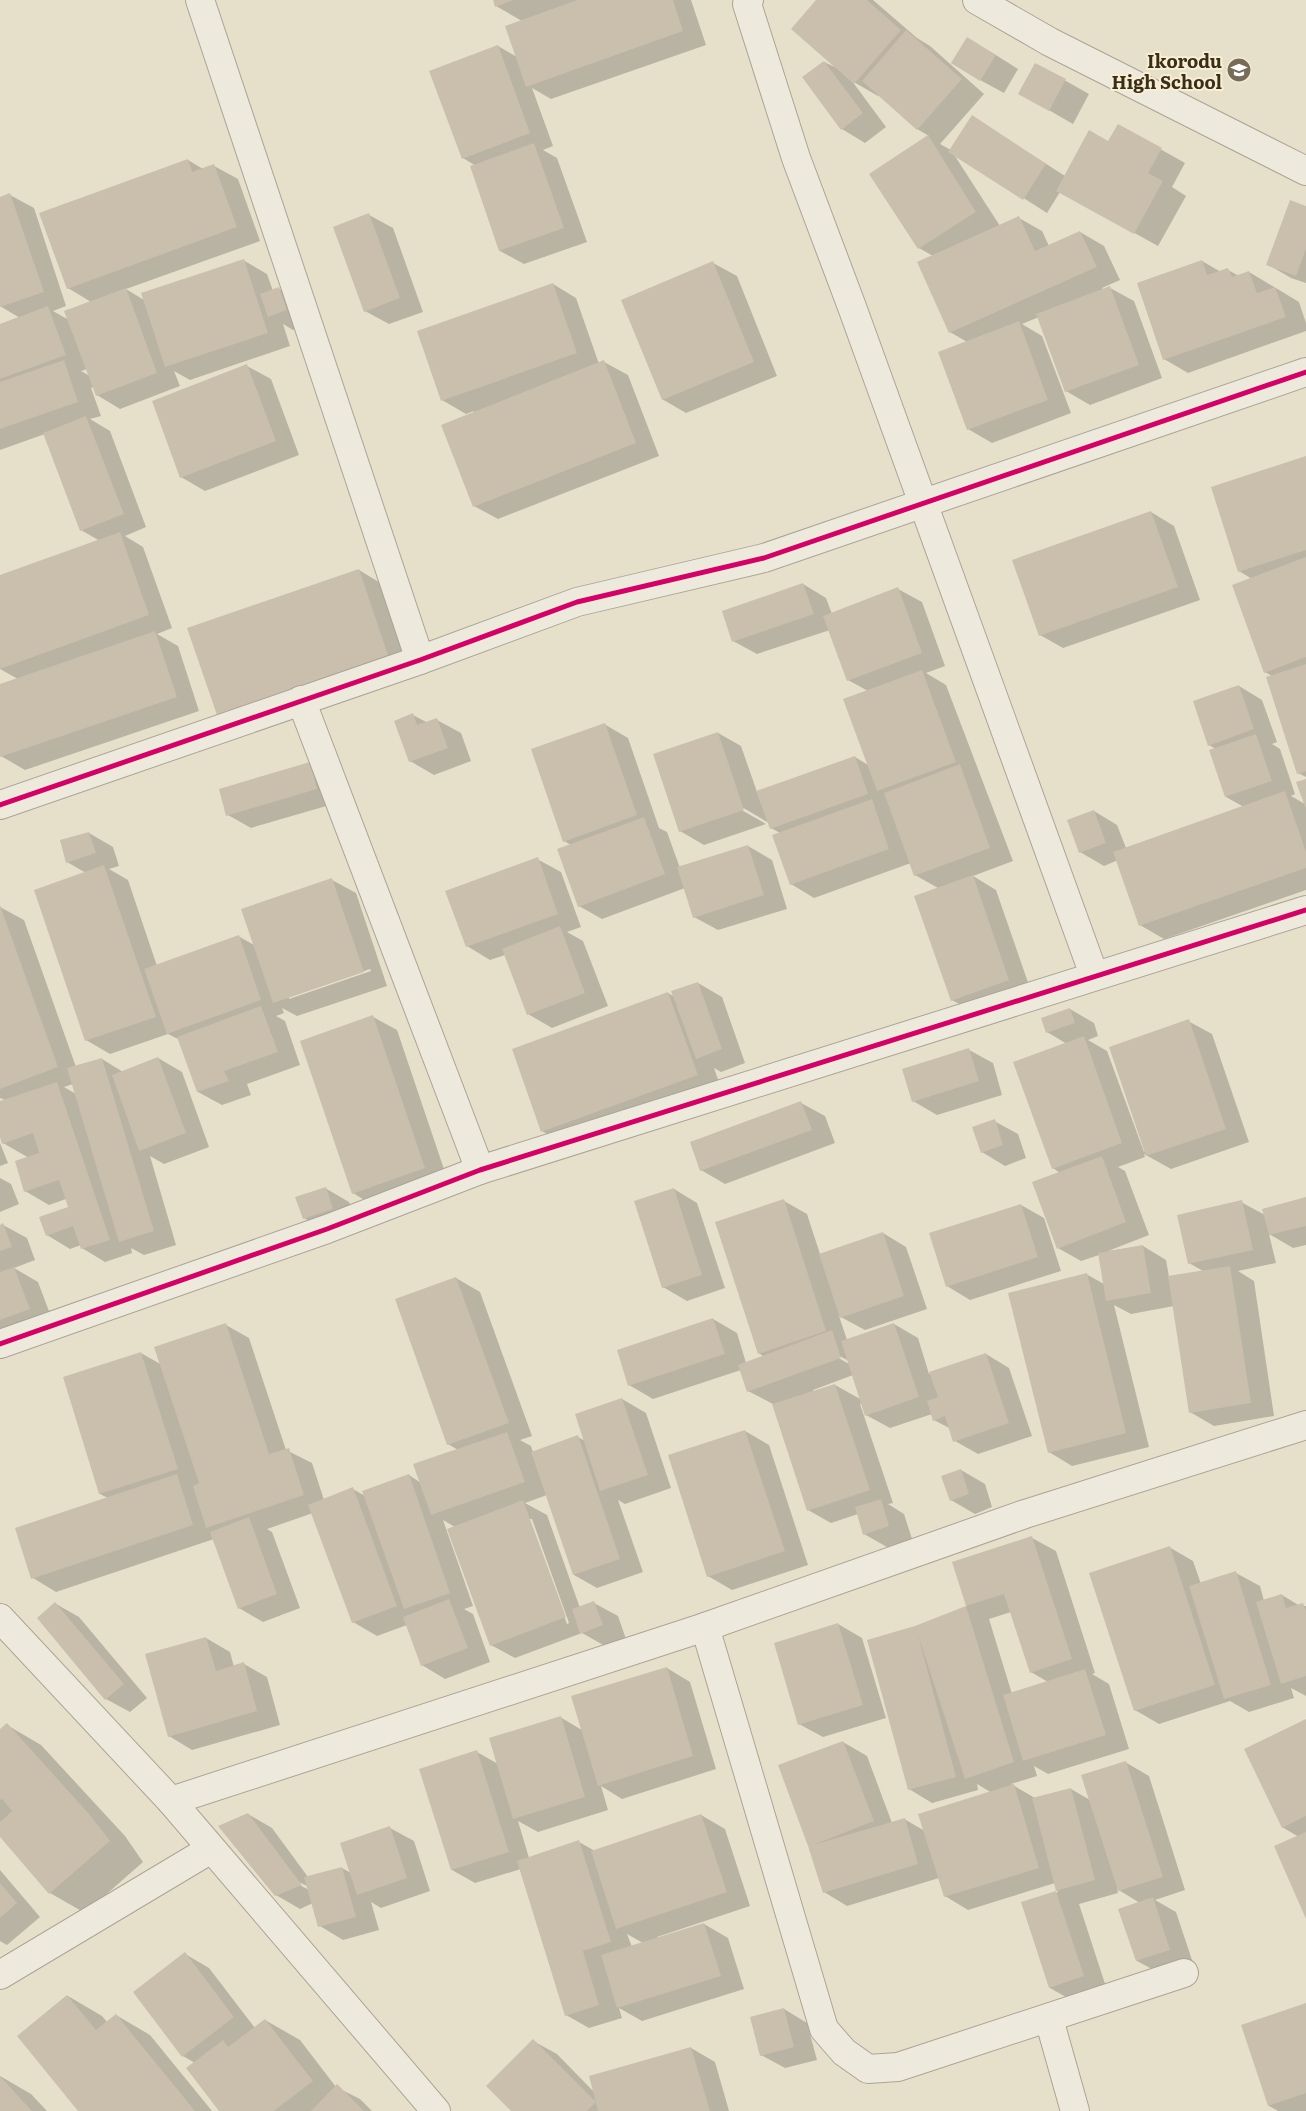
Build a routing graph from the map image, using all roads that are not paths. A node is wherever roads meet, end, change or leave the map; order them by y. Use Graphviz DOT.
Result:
graph roads {
  1 [pos="200,0"];
  2 [pos="749,0"];
  3 [pos="977,0"];
  4 [pos="1306,171"];
  5 [pos="1306,372"];
  6 [pos="923,505"];
  7 [pos="420,660"];
  8 [pos="301,700"];
  9 [pos="0,805"];
  10 [pos="1306,910"];
  11 [pos="1094,975"];
  12 [pos="480,1170"];
  13 [pos="0,1344"];
  14 [pos="1306,1425"];
  15 [pos="0,1618"];
  16 [pos="705,1627"];
  17 [pos="171,1801"];
  18 [pos="211,1849"];
  19 [pos="1184,1973"];
  20 [pos="0,1975"];
  21 [pos="1049,2019"];
  22 [pos="436,2111"];
  23 [pos="1075,2111"];
  1 -- 7 [label="street"];
  2 -- 6 [label="street"];
  3 -- 4 [label="street"];
  5 -- 6 [label="street"];
  6 -- 7 [label="street"];
  6 -- 11 [label="street"];
  7 -- 8 [label="street"];
  8 -- 9 [label="street"];
  8 -- 12 [label="street"];
  10 -- 11 [label="street"];
  11 -- 12 [label="street"];
  12 -- 13 [label="street"];
  14 -- 16 [label="street"];
  15 -- 17 [label="street"];
  16 -- 17 [label="street"];
  16 -- 21 [label="street"];
  17 -- 18 [label="street"];
  18 -- 20 [label="street"];
  18 -- 22 [label="street"];
  19 -- 21 [label="street"];
  21 -- 23 [label="street"];
}
